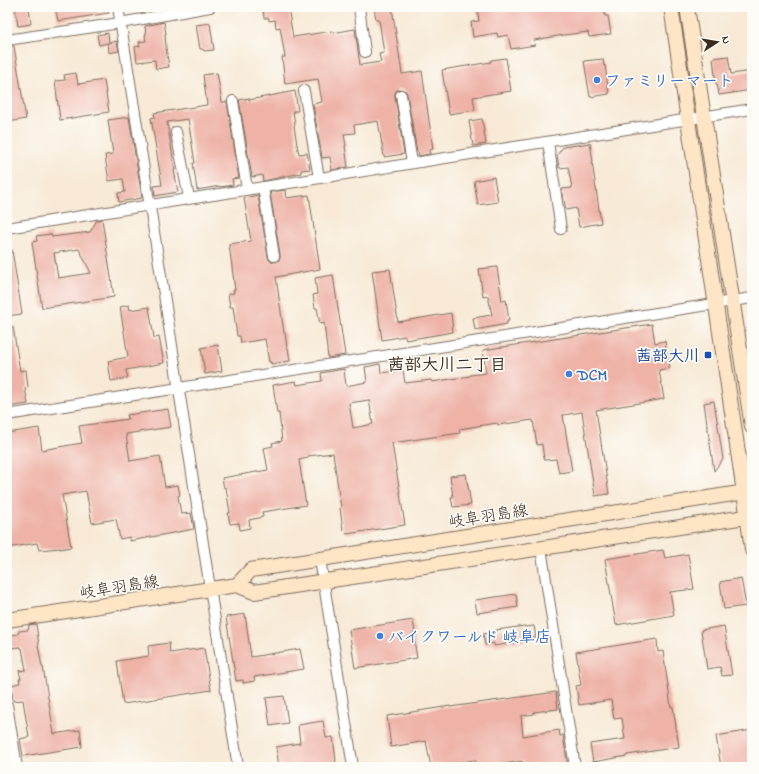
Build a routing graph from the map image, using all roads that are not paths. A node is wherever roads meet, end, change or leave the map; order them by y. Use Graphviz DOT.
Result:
graph roads {
  1 [pos="118,7"];
  2 [pos="210,7"];
  3 [pos="359,7"];
  4 [pos="671,7"];
  5 [pos="687,7"];
  6 [pos="120,23"];
  7 [pos="7,40"];
  8 [pos="365,52"];
  9 [pos="304,91"];
  10 [pos="401,95"];
  11 [pos="233,101"];
  12 [pos="752,109"];
  13 [pos="704,117"];
  14 [pos="688,120"];
  15 [pos="176,132"];
  16 [pos="548,142"];
  17 [pos="412,163"];
  18 [pos="319,178"];
  19 [pos="263,187"];
  20 [pos="247,189"];
  21 [pos="189,198"];
  22 [pos="150,204"];
  23 [pos="7,228"];
  24 [pos="561,229"];
  25 [pos="274,256"];
  26 [pos="752,298"];
  27 [pos="733,301"];
  28 [pos="716,303"];
  29 [pos="179,388"];
  30 [pos="7,415"];
  31 [pos="752,427"];
  32 [pos="748,492"];
  33 [pos="750,516"];
  34 [pos="541,548"];
  35 [pos="752,550"];
  36 [pos="320,559"];
  37 [pos="324,581"];
  38 [pos="237,585"];
  39 [pos="209,590"];
  40 [pos="7,620"];
  41 [pos="7,706"];
  42 [pos="17,767"];
  43 [pos="238,767"];
  44 [pos="353,767"];
  45 [pos="576,767"];
  1 -- 6 [label="street"];
  2 -- 6 [label="street"];
  3 -- 8 [label="street"];
  4 -- 14 [label="main road"];
  5 -- 13 [label="main road"];
  6 -- 7 [label="street"];
  6 -- 22 [label="street"];
  9 -- 18 [label="street"];
  10 -- 17 [label="street"];
  11 -- 20 [label="street"];
  12 -- 13 [label="street"];
  13 -- 14 [label="street"];
  13 -- 27 [label="main road"];
  14 -- 16 [label="street"];
  14 -- 28 [label="main road"];
  15 -- 21 [label="street"];
  16 -- 17 [label="street"];
  16 -- 24 [label="street"];
  17 -- 18 [label="street"];
  18 -- 19 [label="street"];
  19 -- 20 [label="street"];
  19 -- 25 [label="street"];
  20 -- 21 [label="street"];
  21 -- 22 [label="street"];
  22 -- 23 [label="street"];
  22 -- 29 [label="street"];
  26 -- 27 [label="street"];
  27 -- 28 [label="street"];
  27 -- 31 [label="main road"];
  28 -- 29 [label="street"];
  28 -- 32 [label="main road"];
  29 -- 30 [label="street"];
  29 -- 39 [label="street"];
  32 -- 33 [label="main road"];
  32 -- 36 [label="main road, 岐阜羽島線"];
  33 -- 34 [label="main road"];
  33 -- 35 [label="main road"];
  34 -- 37 [label="main road"];
  34 -- 45 [label="street"];
  36 -- 37 [label="street"];
  36 -- 38 [label="main road, 岐阜羽島線"];
  37 -- 38 [label="main road"];
  37 -- 44 [label="street"];
  38 -- 39 [label="main road, 岐阜羽島線"];
  39 -- 40 [label="main road, 岐阜羽島線"];
  39 -- 43 [label="street"];
  41 -- 42 [label="street"];
}
